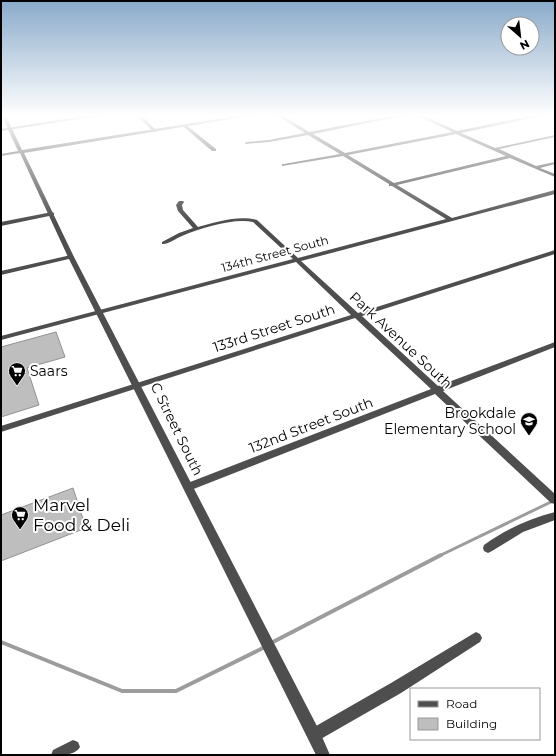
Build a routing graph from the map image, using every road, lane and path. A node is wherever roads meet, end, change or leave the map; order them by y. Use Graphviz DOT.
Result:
graph roads {
  1 [pos="25,151"];
  2 [pos="337,151"];
  3 [pos="362,151"];
  4 [pos="500,151"];
  5 [pos="20,152"];
  6 [pos="1,155"];
  7 [pos="343,155"];
  8 [pos="511,156"];
  9 [pos="555,163"];
  10 [pos="284,165"];
  11 [pos="537,168"];
  12 [pos="555,176"];
  13 [pos="392,185"];
  14 [pos="555,192"];
  15 [pos="180,202"];
  16 [pos="52,214"];
  17 [pos="450,219"];
  18 [pos="1,224"];
  19 [pos="197,230"];
  20 [pos="164,243"];
  21 [pos="555,252"];
  22 [pos="72,257"];
  23 [pos="296,260"];
  24 [pos="1,273"];
  25 [pos="100,312"];
  26 [pos="356,316"];
  27 [pos="1,338"];
  28 [pos="555,344"];
  29 [pos="137,385"];
  30 [pos="436,390"];
  31 [pos="1,429"];
  32 [pos="188,487"];
  33 [pos="555,500"];
  34 [pos="555,516"];
  35 [pos="488,548"];
  36 [pos="476,638"];
  37 [pos="314,735"];
  38 [pos="73,747"];
  39 [pos="58,755"];
  40 [pos="323,755"];
  1 -- 5 [label="street"];
  2 -- 7 [label="street"];
  3 -- 7 [label="street"];
  4 -- 8 [label="street"];
  5 -- 6 [label="street"];
  5 -- 16 [label="street, C Street South"];
  7 -- 10 [label="street"];
  7 -- 13 [label="street"];
  8 -- 11 [label="street"];
  8 -- 13 [label="street"];
  9 -- 11 [label="street"];
  11 -- 12 [label="street"];
  13 -- 17 [label="street"];
  14 -- 17 [label="street, 134th Street South"];
  15 -- 19 [label="street"];
  16 -- 18 [label="street"];
  16 -- 22 [label="street, C Street South"];
  17 -- 23 [label="street, 134th Street South"];
  19 -- 20 [label="street"];
  19 -- 23 [label="street, Park Avenue South"];
  21 -- 26 [label="street, 133rd Street South"];
  22 -- 24 [label="street"];
  22 -- 25 [label="street, C Street South"];
  23 -- 25 [label="street, 134th Street South"];
  23 -- 26 [label="street, Park Avenue South"];
  25 -- 27 [label="street, 134th Street South"];
  25 -- 29 [label="street, C Street South"];
  26 -- 29 [label="street, 133rd Street South"];
  26 -- 30 [label="street, Park Avenue South"];
  28 -- 30 [label="street, 132nd Street South"];
  29 -- 31 [label="street, 133rd Street South"];
  29 -- 32 [label="street, C Street South"];
  30 -- 32 [label="street, 132nd Street South"];
  30 -- 33 [label="street, Park Avenue South"];
  32 -- 37 [label="street, C Street South"];
  34 -- 35 [label="street"];
  36 -- 37 [label="street"];
  37 -- 40 [label="street, C Street South"];
  38 -- 39 [label="street"];
}
